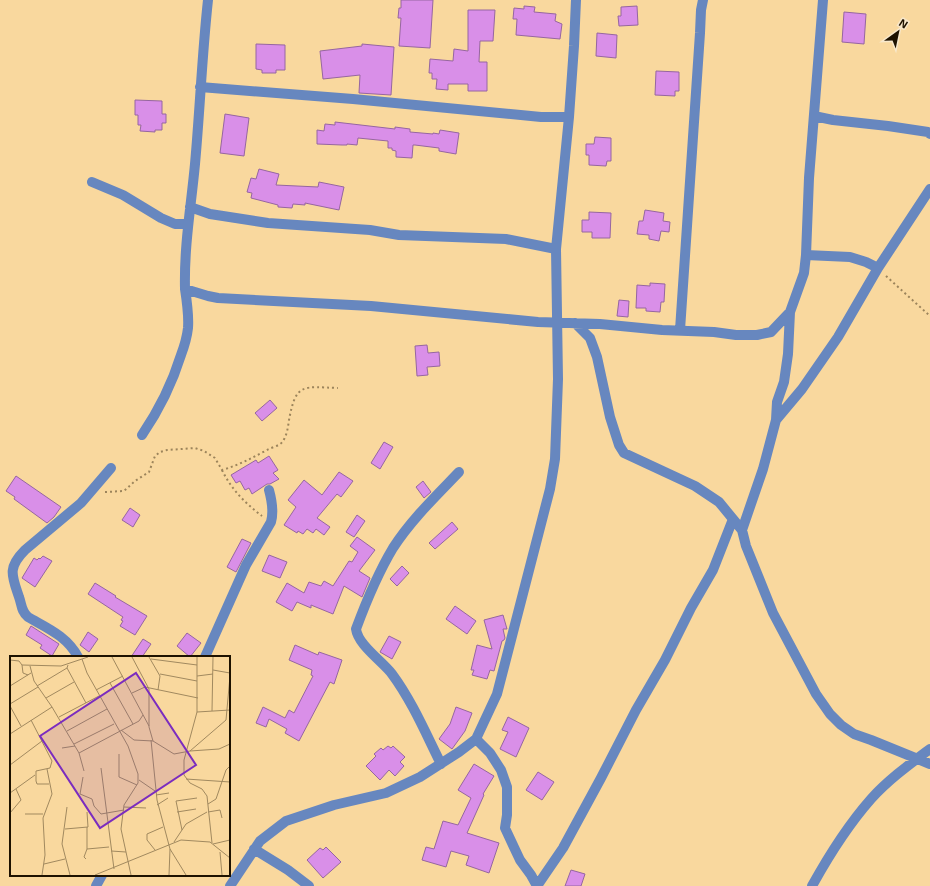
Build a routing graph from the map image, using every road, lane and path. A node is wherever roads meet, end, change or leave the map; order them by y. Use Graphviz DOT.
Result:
graph roads {
  1 [pos="208,0"];
  2 [pos="576,0"];
  3 [pos="703,0"];
  4 [pos="823,0"];
  5 [pos="200,87"];
  6 [pos="814,116"];
  7 [pos="568,117"];
  8 [pos="929,133"];
  9 [pos="92,182"];
  10 [pos="930,189"];
  11 [pos="190,207"];
  12 [pos="188,224"];
  13 [pos="556,249"];
  14 [pos="806,255"];
  15 [pos="878,268"];
  16 [pos="185,289"];
  17 [pos="790,312"];
  18 [pos="930,316"];
  19 [pos="557,322"];
  20 [pos="575,323"];
  21 [pos="680,330"];
  22 [pos="338,388"];
  23 [pos="776,420"];
  24 [pos="142,435"];
  25 [pos="111,468"];
  26 [pos="222,470"];
  27 [pos="459,472"];
  28 [pos="269,490"];
  29 [pos="90,493"];
  30 [pos="733,519"];
  31 [pos="271,522"];
  32 [pos="742,530"];
  33 [pos="77,656"];
  34 [pos="205,656"];
  35 [pos="476,739"];
  36 [pos="930,749"];
  37 [pos="917,759"];
  38 [pos="440,764"];
  39 [pos="930,764"];
  40 [pos="254,849"];
  41 [pos="233,874"];
  42 [pos="101,876"];
  43 [pos="96,886"];
  44 [pos="230,886"];
  45 [pos="309,886"];
  46 [pos="537,886"];
  47 [pos="812,886"];
  1 -- 5 [label="street"];
  2 -- 7 [label="street"];
  3 -- 21 [label="street"];
  4 -- 6 [label="street"];
  5 -- 7 [label="street"];
  5 -- 11 [label="street"];
  6 -- 8 [label="street"];
  6 -- 14 [label="street"];
  7 -- 13 [label="street"];
  9 -- 12 [label="street"];
  10 -- 15 [label="street"];
  11 -- 12 [label="street"];
  11 -- 13 [label="street"];
  12 -- 16 [label="street"];
  13 -- 19 [label="street"];
  14 -- 15 [label="street"];
  14 -- 17 [label="street"];
  15 -- 18 [label="path"];
  15 -- 23 [label="street"];
  16 -- 19 [label="street"];
  16 -- 24 [label="street"];
  17 -- 21 [label="street"];
  17 -- 23 [label="street"];
  19 -- 20 [label="street"];
  19 -- 35 [label="street"];
  20 -- 21 [label="street"];
  20 -- 30 [label="street"];
  22 -- 26 [label="path"];
  23 -- 32 [label="street"];
  25 -- 29 [label="street"];
  26 -- 29 [label="path"];
  26 -- 31 [label="path"];
  27 -- 38 [label="street"];
  28 -- 31 [label="street"];
  29 -- 33 [label="street"];
  30 -- 32 [label="street"];
  30 -- 46 [label="street"];
  31 -- 34 [label="street"];
  32 -- 37 [label="street"];
  35 -- 38 [label="street"];
  35 -- 46 [label="street"];
  36 -- 37 [label="street"];
  37 -- 39 [label="street"];
  37 -- 47 [label="street"];
  38 -- 40 [label="street"];
  40 -- 41 [label="street"];
  40 -- 45 [label="street"];
  41 -- 44 [label="street"];
  42 -- 43 [label="street"];
}
